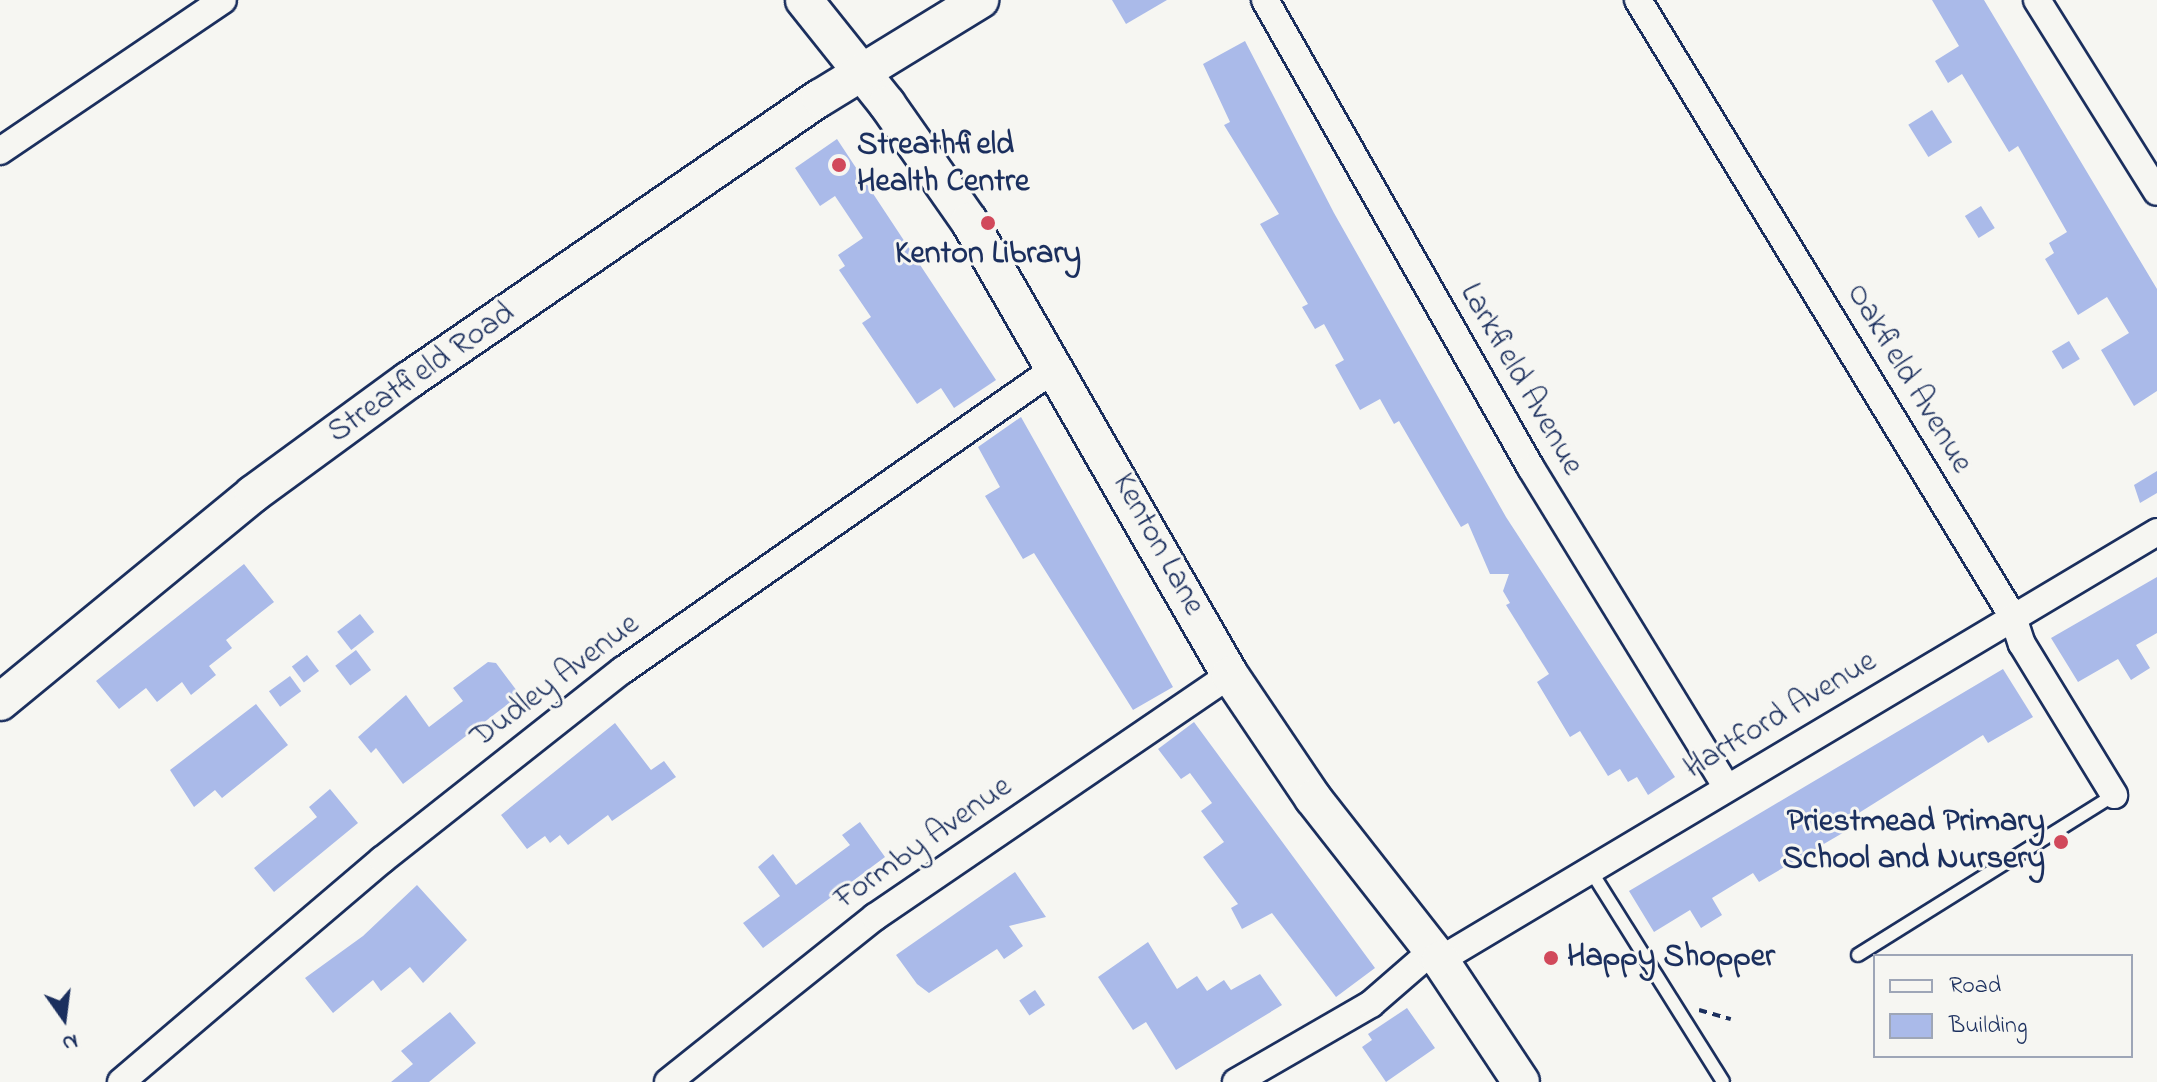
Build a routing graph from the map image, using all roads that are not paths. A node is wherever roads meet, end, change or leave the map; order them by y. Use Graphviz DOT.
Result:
graph roads {
  1 [pos="223,0"];
  2 [pos="804,0"];
  3 [pos="980,0"];
  4 [pos="1265,0"];
  5 [pos="1638,0"];
  6 [pos="2037,0"];
  7 [pos="863,71"];
  8 [pos="0,151"];
  9 [pos="2157,192"];
  10 [pos="1057,367"];
  11 [pos="2157,532"];
  12 [pos="2013,617"];
  13 [pos="1230,675"];
  14 [pos="0,702"];
  15 [pos="1727,788"];
  16 [pos="2114,795"];
  17 [pos="1589,868"];
  18 [pos="1858,955"];
  19 [pos="1436,956"];
  20 [pos="121,1082"];
  21 [pos="668,1082"];
  22 [pos="1236,1082"];
  23 [pos="1521,1082"];
  24 [pos="1723,1082"];
  1 -- 8 [label="street"];
  2 -- 7 [label="street, Kenton Lane"];
  3 -- 7 [label="street, Streatfield Road"];
  4 -- 15 [label="street, Larkfield Avenue"];
  5 -- 12 [label="street, Oakfield Avenue"];
  6 -- 9 [label="street"];
  7 -- 10 [label="street, Kenton Lane"];
  7 -- 14 [label="street, Streatfield Road"];
  10 -- 13 [label="street, Kenton Lane"];
  10 -- 20 [label="street, Dudley Avenue"];
  11 -- 12 [label="street, Hartford Avenue"];
  12 -- 15 [label="street, Hartford Avenue"];
  12 -- 16 [label="street, Oakfield Avenue"];
  13 -- 19 [label="street, Kenton Lane"];
  13 -- 21 [label="street, Formby Avenue"];
  15 -- 17 [label="street, Hartford Avenue"];
  16 -- 18 [label="lane"];
  17 -- 19 [label="street, Hartford Avenue"];
  17 -- 24 [label="lane"];
  19 -- 22 [label="street, Hartford Avenue"];
  19 -- 23 [label="street, Kenton Lane"];
}
